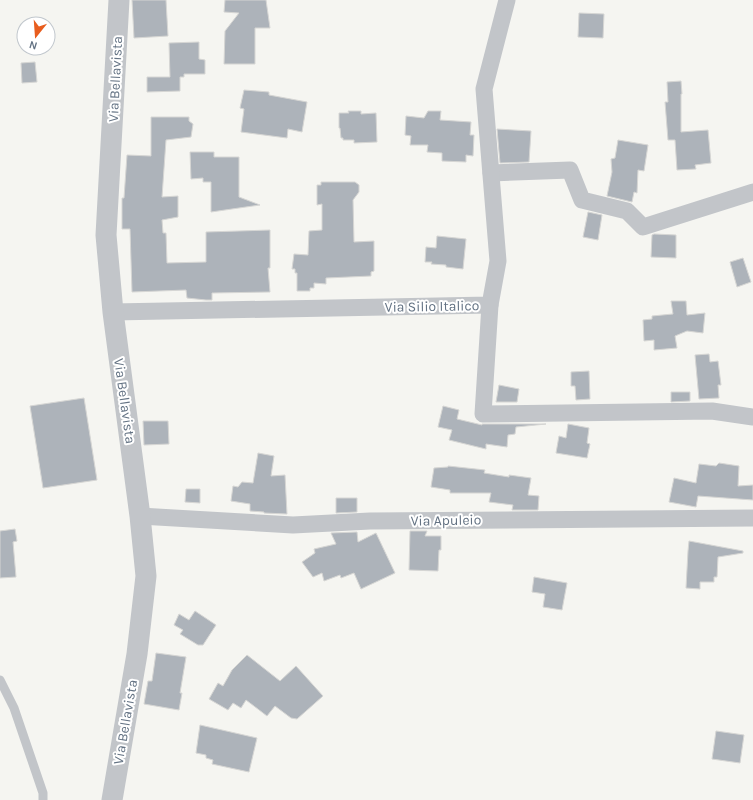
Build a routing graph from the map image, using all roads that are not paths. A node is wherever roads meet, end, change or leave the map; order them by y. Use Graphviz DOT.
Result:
graph roads {
  1 [pos="119,0"];
  2 [pos="507,0"];
  3 [pos="491,173"];
  4 [pos="753,192"];
  5 [pos="490,305"];
  6 [pos="113,312"];
  7 [pos="753,416"];
  8 [pos="140,516"];
  9 [pos="753,518"];
  10 [pos="0,680"];
  11 [pos="43,800"];
  12 [pos="112,800"];
  1 -- 6 [label="street, Via Bellavista"];
  2 -- 3 [label="street, Via Silio Italico"];
  3 -- 4 [label="street"];
  3 -- 5 [label="street, Via Silio Italico"];
  5 -- 6 [label="street, Via Silio Italico"];
  5 -- 7 [label="street"];
  6 -- 8 [label="street, Via Bellavista"];
  8 -- 9 [label="street, Via Apuleio"];
  8 -- 12 [label="street, Via Bellavista"];
  10 -- 11 [label="lane"];
}
